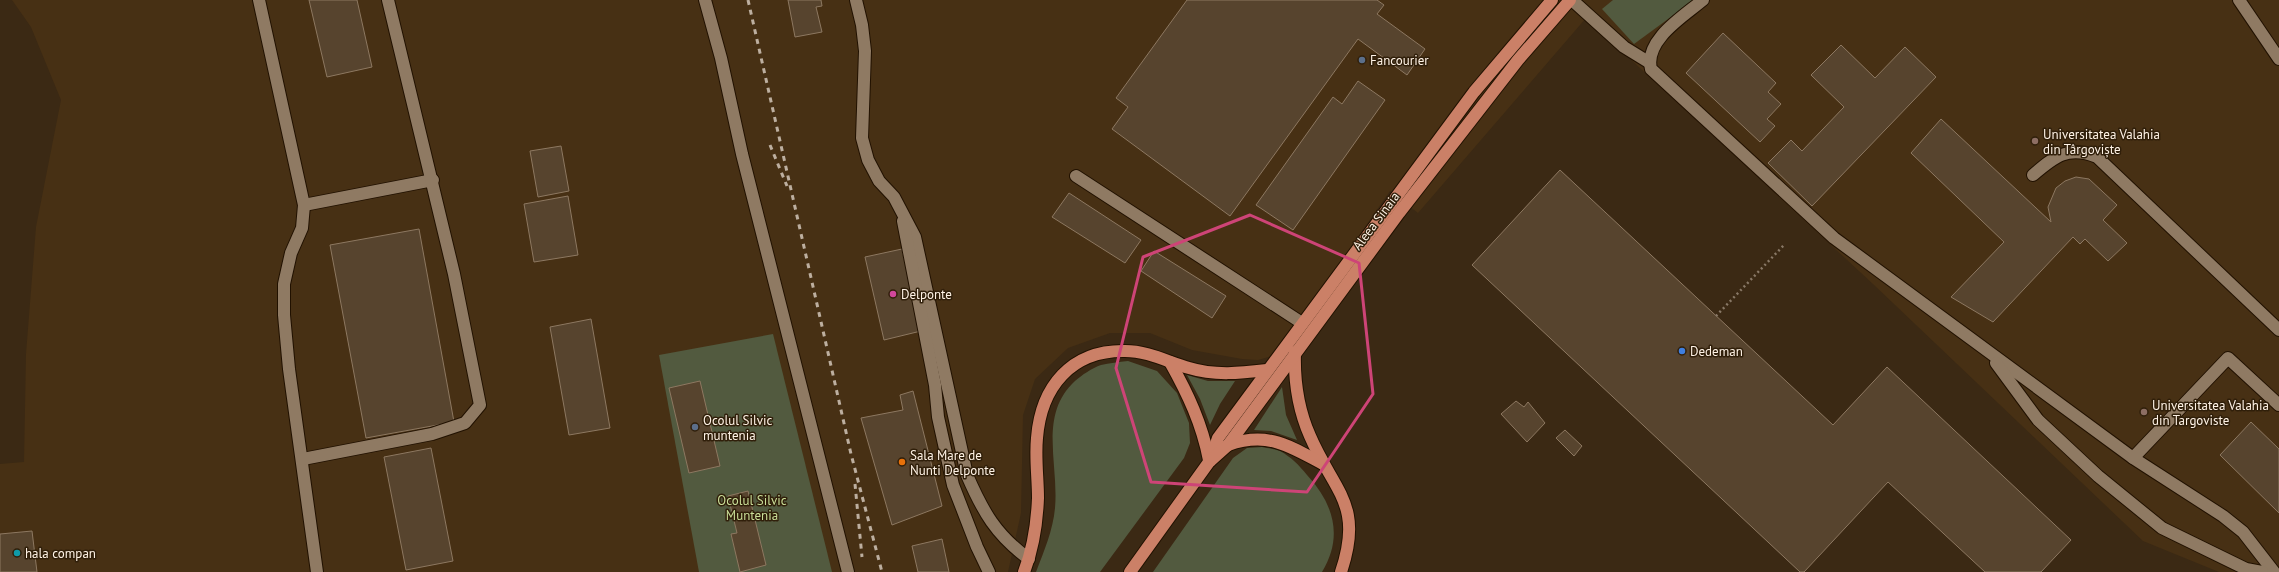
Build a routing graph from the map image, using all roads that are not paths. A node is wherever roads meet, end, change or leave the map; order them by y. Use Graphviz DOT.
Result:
graph roads {
  1 [pos="259,0"];
  2 [pos="388,0"];
  3 [pos="705,0"];
  4 [pos="856,0"];
  5 [pos="1552,0"];
  6 [pos="1571,0"];
  7 [pos="1703,0"];
  8 [pos="2239,0"];
  9 [pos="2279,59"];
  10 [pos="1650,63"];
  11 [pos="2033,175"];
  12 [pos="1076,176"];
  13 [pos="433,180"];
  14 [pos="304,205"];
  15 [pos="901,210"];
  16 [pos="1302,323"];
  17 [pos="2279,330"];
  18 [pos="1295,352"];
  19 [pos="1988,352"];
  20 [pos="1170,362"];
  21 [pos="1267,370"];
  22 [pos="2279,406"];
  23 [pos="1228,445"];
  24 [pos="2134,458"];
  25 [pos="303,459"];
  26 [pos="1209,462"];
  27 [pos="1323,464"];
  28 [pos="1029,559"];
  29 [pos="317,572"];
  30 [pos="848,572"];
  31 [pos="989,572"];
  32 [pos="1024,572"];
  33 [pos="1130,572"];
  34 [pos="1340,572"];
  35 [pos="2262,572"];
  36 [pos="2274,572"];
  1 -- 14 [label="street"];
  2 -- 13 [label="street"];
  3 -- 30 [label="street"];
  4 -- 15 [label="street"];
  5 -- 16 [label="main road, Aleea Sinaia"];
  6 -- 10 [label="street"];
  6 -- 18 [label="main road, Aleea Sinaia"];
  7 -- 10 [label="street"];
  8 -- 9 [label="street"];
  10 -- 19 [label="street"];
  11 -- 17 [label="street"];
  12 -- 16 [label="street"];
  13 -- 14 [label="street"];
  13 -- 25 [label="street"];
  14 -- 25 [label="street"];
  15 -- 28 [label="street"];
  15 -- 31 [label="street"];
  16 -- 21 [label="main road, Aleea Sinaia"];
  18 -- 23 [label="main road, Aleea Sinaia"];
  18 -- 27 [label="main road"];
  19 -- 24 [label="street"];
  19 -- 35 [label="street"];
  20 -- 21 [label="main road"];
  20 -- 26 [label="main road"];
  20 -- 28 [label="main road"];
  21 -- 26 [label="main road, Aleea Sinaia"];
  22 -- 24 [label="street"];
  23 -- 26 [label="main road, Aleea Sinaia"];
  23 -- 27 [label="main road"];
  24 -- 36 [label="street"];
  25 -- 29 [label="street"];
  26 -- 33 [label="main road, Aleea Sinaia"];
  27 -- 34 [label="main road"];
  28 -- 32 [label="main road"];
}
